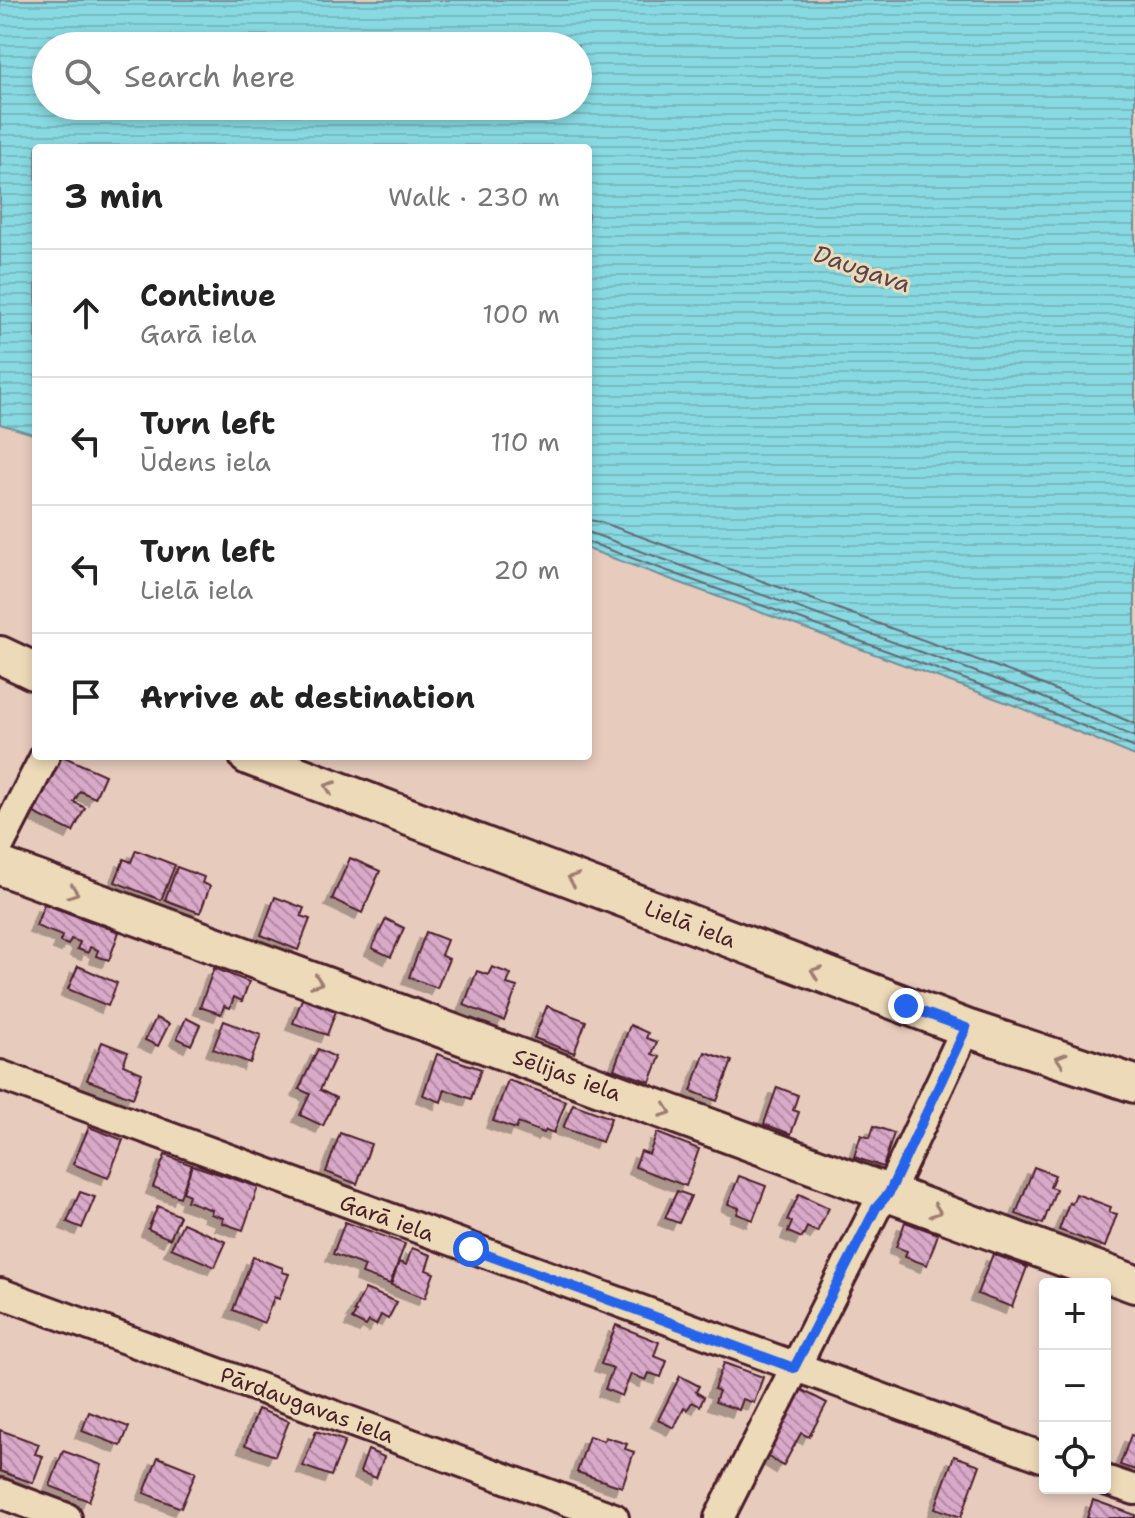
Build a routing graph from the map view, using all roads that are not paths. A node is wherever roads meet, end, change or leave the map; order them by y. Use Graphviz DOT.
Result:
graph roads {
  1 [pos="0,655"];
  2 [pos="32,670"];
  3 [pos="43,760"];
  4 [pos="259,760"];
  5 [pos="0,844"];
  6 [pos="0,866"];
  7 [pos="966,1028"];
  8 [pos="0,1075"];
  9 [pos="1135,1084"];
  10 [pos="889,1193"];
  11 [pos="1135,1284"];
  12 [pos="0,1293"];
  13 [pos="794,1368"];
  14 [pos="1039,1456"];
  15 [pos="1111,1482"];
  16 [pos="1135,1490"];
  17 [pos="0,1493"];
  18 [pos="67,1518"];
  19 [pos="614,1518"];
  20 [pos="719,1518"];
  1 -- 2 [label="main road"];
  3 -- 5 [label="street"];
  7 -- 4 [label="main road, Lielā iela, one-way"];
  6 -- 10 [label="main road, Sēlijas iela, one-way"];
  9 -- 7 [label="main road, Lielā iela, one-way"];
  7 -- 10 [label="street"];
  8 -- 13 [label="street, Garā iela"];
  10 -- 11 [label="main road, Sēlijas iela, one-way"];
  10 -- 13 [label="street"];
  12 -- 19 [label="street, Pārdaugavas iela"];
  13 -- 14 [label="street, Garā iela"];
  13 -- 20 [label="street"];
  15 -- 16 [label="street"];
  17 -- 18 [label="street"];
}
